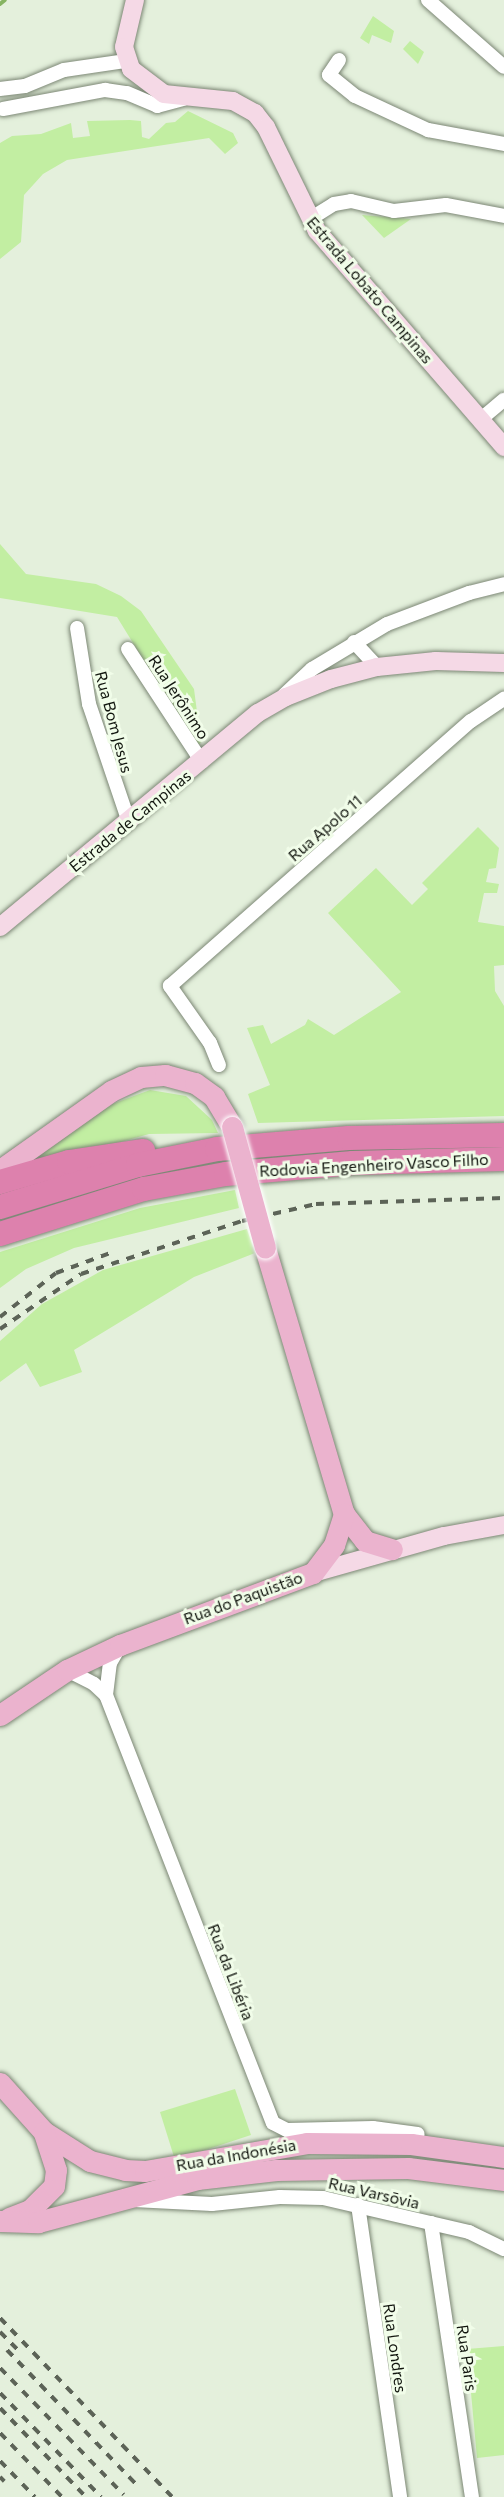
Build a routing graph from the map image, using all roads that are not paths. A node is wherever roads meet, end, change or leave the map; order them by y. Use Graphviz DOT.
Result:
graph roads {
  1 [pos="135,0"];
  2 [pos="428,0"];
  3 [pos="339,60"];
  4 [pos="126,61"];
  5 [pos="504,67"];
  6 [pos="0,89"];
  7 [pos="184,99"];
  8 [pos="3,109"];
  9 [pos="504,144"];
  10 [pos="504,216"];
  11 [pos="309,219"];
  12 [pos="504,399"];
  13 [pos="481,419"];
  14 [pos="504,447"];
  15 [pos="504,584"];
  16 [pos="77,628"];
  17 [pos="354,642"];
  18 [pos="128,649"];
  19 [pos="504,663"];
  20 [pos="377,667"];
  21 [pos="504,699"];
  22 [pos="276,703"];
  23 [pos="202,762"];
  24 [pos="129,822"];
  25 [pos="2,920"];
  26 [pos="219,1065"];
  27 [pos="504,1135"];
  28 [pos="217,1149"];
  29 [pos="504,1159"];
  30 [pos="416,1161"];
  31 [pos="0,1170"];
  32 [pos="504,1177"];
  33 [pos="0,1182"];
  34 [pos="0,1208"];
  35 [pos="0,1234"];
  36 [pos="344,1514"];
  37 [pos="504,1525"];
  38 [pos="392,1549"];
  39 [pos="313,1573"];
  40 [pos="120,1645"];
  41 [pos="67,1670"];
  42 [pos="106,1695"];
  43 [pos="0,1715"];
  44 [pos="0,2083"];
  45 [pos="44,2132"];
  46 [pos="418,2134"];
  47 [pos="504,2157"];
  48 [pos="504,2180"];
  49 [pos="124,2199"];
  50 [pos="358,2205"];
  51 [pos="0,2221"];
  52 [pos="431,2223"];
  53 [pos="504,2249"];
  54 [pos="400,2497"];
  55 [pos="472,2497"];
  1 -- 4 [label="main road"];
  2 -- 5 [label="street"];
  3 -- 9 [label="street"];
  4 -- 6 [label="street"];
  4 -- 7 [label="main road, Estrada Lobato Campinas"];
  7 -- 8 [label="street"];
  7 -- 11 [label="main road, Estrada Lobato Campinas"];
  10 -- 11 [label="street"];
  11 -- 13 [label="main road, Estrada Lobato Campinas"];
  12 -- 13 [label="street"];
  13 -- 14 [label="main road, Estrada Lobato Campinas"];
  15 -- 17 [label="street"];
  16 -- 24 [label="street, Rua Bom Jesus"];
  17 -- 20 [label="street"];
  17 -- 22 [label="street"];
  18 -- 23 [label="street, Rua Jerônimo"];
  19 -- 20 [label="main road, Estrada de Campinas"];
  20 -- 22 [label="main road, Estrada de Campinas"];
  21 -- 26 [label="street, Rua Apolo 11"];
  22 -- 23 [label="main road, Estrada de Campinas"];
  23 -- 24 [label="main road, Estrada de Campinas"];
  24 -- 25 [label="main road, Estrada de Campinas"];
  27 -- 28 [label="highway, Rodovia Engenheiro Vasco Filho"];
  28 -- 33 [label="highway"];
  28 -- 34 [label="highway, Rodovia Engenheiro Vasco Filho"];
  29 -- 30 [label="highway, Rodovia Engenheiro Vasco Filho"];
  30 -- 32 [label="highway"];
  30 -- 35 [label="highway, Rodovia Engenheiro Vasco Filho"];
  31 -- 36 [label="main road, bridge"];
  36 -- 38 [label="main road"];
  36 -- 39 [label="main road"];
  37 -- 38 [label="main road, Rua do Paquistão"];
  38 -- 39 [label="main road, Rua do Paquistão"];
  39 -- 40 [label="main road, Rua do Paquistão"];
  40 -- 41 [label="main road, Rua do Paquistão"];
  40 -- 42 [label="street, Rua da Libéria"];
  41 -- 42 [label="street"];
  41 -- 43 [label="main road, Rua do Paquistão"];
  42 -- 46 [label="street, Rua da Libéria"];
  44 -- 45 [label="main road, Rua da Indonésia"];
  45 -- 47 [label="main road, Rua da Indonésia"];
  45 -- 51 [label="main road"];
  48 -- 49 [label="main road, Rua da Indonésia"];
  49 -- 50 [label="street, Rua Varsōvia"];
  49 -- 51 [label="main road, Rua da Indonésia"];
  50 -- 52 [label="street, Rua Varsōvia"];
  50 -- 54 [label="street, Rua Londres"];
  52 -- 53 [label="street, Rua Varsōvia"];
  52 -- 55 [label="street, Rua Paris"];
}
